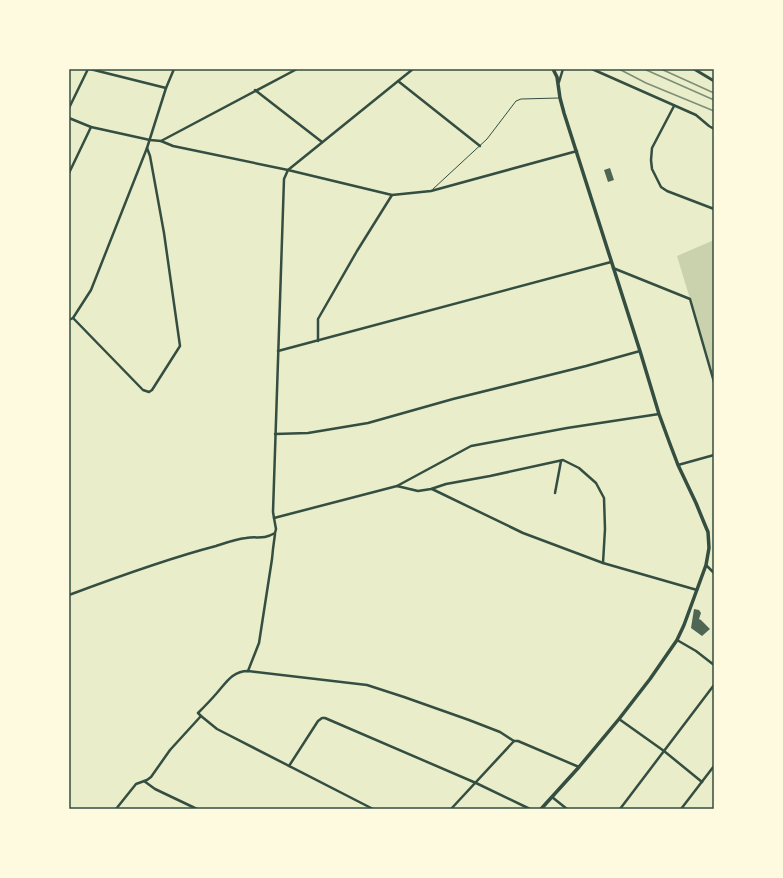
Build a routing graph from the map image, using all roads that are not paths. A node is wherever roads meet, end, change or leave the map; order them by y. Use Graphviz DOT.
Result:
graph roads {
  1 [pos="89,69"];
  2 [pos="174,69"];
  3 [pos="297,69"];
  4 [pos="413,69"];
  5 [pos="553,69"];
  6 [pos="563,69"];
  7 [pos="592,69"];
  8 [pos="694,69"];
  9 [pos="398,81"];
  10 [pos="714,81"];
  11 [pos="558,85"];
  12 [pos="166,88"];
  13 [pos="255,90"];
  14 [pos="560,98"];
  15 [pos="674,106"];
  16 [pos="69,108"];
  17 [pos="69,118"];
  18 [pos="91,127"];
  19 [pos="714,128"];
  20 [pos="150,140"];
  21 [pos="160,141"];
  22 [pos="322,142"];
  23 [pos="480,146"];
  24 [pos="147,148"];
  25 [pos="577,151"];
  26 [pos="288,170"];
  27 [pos="69,173"];
  28 [pos="431,191"];
  29 [pos="392,195"];
  30 [pos="714,209"];
  31 [pos="611,262"];
  32 [pos="613,268"];
  33 [pos="73,318"];
  34 [pos="69,320"];
  35 [pos="318,341"];
  36 [pos="278,351"];
  37 [pos="640,351"];
  38 [pos="714,382"];
  39 [pos="659,414"];
  40 [pos="275,434"];
  41 [pos="714,455"];
  42 [pos="561,461"];
  43 [pos="678,465"];
  44 [pos="397,486"];
  45 [pos="432,489"];
  46 [pos="555,493"];
  47 [pos="274,516"];
  48 [pos="275,533"];
  49 [pos="603,563"];
  50 [pos="706,564"];
  51 [pos="714,573"];
  52 [pos="697,590"];
  53 [pos="69,595"];
  54 [pos="678,640"];
  55 [pos="714,665"];
  56 [pos="248,671"];
  57 [pos="714,685"];
  58 [pos="201,716"];
  59 [pos="619,719"];
  60 [pos="514,741"];
  61 [pos="664,752"];
  62 [pos="289,766"];
  63 [pos="579,766"];
  64 [pos="714,766"];
  65 [pos="144,781"];
  66 [pos="702,782"];
  67 [pos="476,783"];
  68 [pos="552,797"];
  69 [pos="116,809"];
  70 [pos="197,809"];
  71 [pos="373,809"];
  72 [pos="452,809"];
  73 [pos="530,809"];
  74 [pos="541,809"];
  75 [pos="567,809"];
  76 [pos="620,809"];
  77 [pos="681,809"];
  1 -- 12 [label="street"];
  1 -- 16 [label="street"];
  2 -- 12 [label="street"];
  3 -- 13 [label="street"];
  4 -- 9 [label="street"];
  5 -- 11 [label="main road"];
  6 -- 11 [label="street"];
  7 -- 15 [label="street"];
  8 -- 10 [label="street"];
  9 -- 22 [label="street"];
  9 -- 23 [label="street"];
  11 -- 14 [label="main road"];
  12 -- 20 [label="street"];
  13 -- 21 [label="street"];
  13 -- 22 [label="street"];
  14 -- 23 [label="lane"];
  14 -- 25 [label="main road"];
  15 -- 19 [label="street"];
  15 -- 30 [label="street"];
  17 -- 18 [label="street"];
  18 -- 20 [label="street"];
  18 -- 27 [label="street"];
  20 -- 21 [label="street"];
  20 -- 24 [label="street"];
  21 -- 26 [label="street"];
  22 -- 26 [label="street"];
  23 -- 28 [label="lane"];
  24 -- 33 [label="street"];
  24 -- 33 [label="street"];
  25 -- 28 [label="street"];
  25 -- 31 [label="main road"];
  26 -- 29 [label="street"];
  26 -- 36 [label="street"];
  28 -- 29 [label="street"];
  29 -- 35 [label="street"];
  31 -- 32 [label="main road"];
  31 -- 35 [label="street"];
  32 -- 37 [label="main road"];
  32 -- 38 [label="street"];
  33 -- 34 [label="street"];
  35 -- 36 [label="street"];
  36 -- 40 [label="street"];
  37 -- 39 [label="main road"];
  37 -- 40 [label="street"];
  39 -- 43 [label="main road"];
  39 -- 44 [label="street"];
  40 -- 47 [label="street"];
  41 -- 43 [label="street"];
  42 -- 45 [label="street"];
  42 -- 46 [label="street"];
  42 -- 49 [label="street"];
  43 -- 50 [label="main road"];
  44 -- 45 [label="street"];
  44 -- 47 [label="street"];
  45 -- 49 [label="street"];
  47 -- 48 [label="street"];
  48 -- 53 [label="street"];
  48 -- 56 [label="street"];
  49 -- 52 [label="street"];
  50 -- 51 [label="street"];
  50 -- 52 [label="main road"];
  52 -- 54 [label="main road"];
  54 -- 55 [label="street"];
  54 -- 59 [label="main road"];
  56 -- 58 [label="street"];
  56 -- 60 [label="street"];
  57 -- 61 [label="street"];
  58 -- 62 [label="street"];
  58 -- 65 [label="street"];
  59 -- 61 [label="street"];
  59 -- 63 [label="main road"];
  60 -- 63 [label="street"];
  60 -- 67 [label="street"];
  61 -- 66 [label="street"];
  61 -- 76 [label="street"];
  62 -- 67 [label="street"];
  62 -- 71 [label="street"];
  63 -- 68 [label="main road"];
  64 -- 66 [label="street"];
  65 -- 69 [label="street"];
  65 -- 70 [label="street"];
  66 -- 77 [label="street"];
  67 -- 72 [label="street"];
  67 -- 73 [label="street"];
  68 -- 74 [label="main road"];
  68 -- 75 [label="street"];
}
